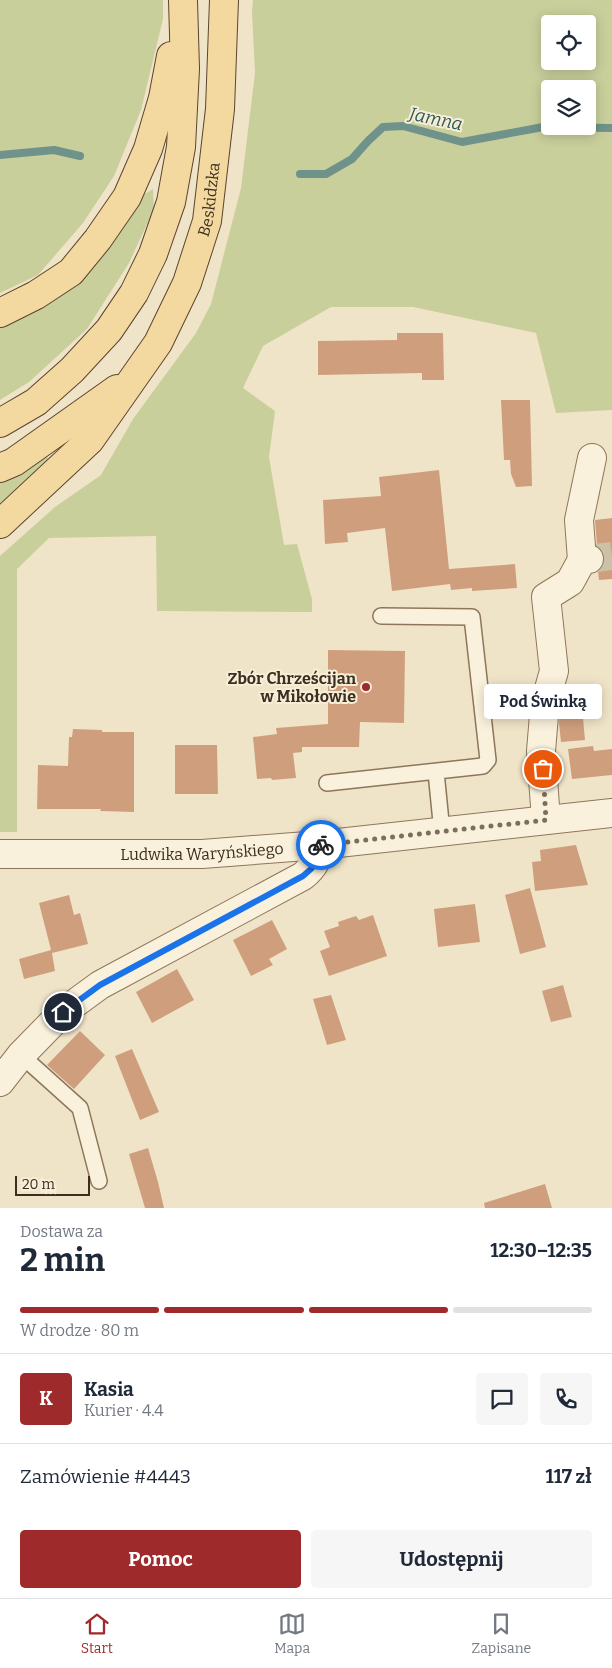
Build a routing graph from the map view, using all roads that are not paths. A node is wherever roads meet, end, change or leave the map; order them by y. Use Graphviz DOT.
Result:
graph roads {
  1 [pos="182,0"];
  2 [pos="224,0"];
  3 [pos="0,313"];
  4 [pos="131,380"];
  5 [pos="0,423"];
  6 [pos="592,458"];
  7 [pos="0,468"];
  8 [pos="0,524"];
  9 [pos="381,616"];
  10 [pos="436,772"];
  11 [pos="327,783"];
  12 [pos="612,813"];
  13 [pos="546,820"];
  14 [pos="442,832"];
  15 [pos="320,845"];
  16 [pos="0,854"];
  17 [pos="21,1055"];
  18 [pos="0,1082"];
  19 [pos="100,1181"];
  1 -- 3 [label="main road"];
  1 -- 5 [label="main road"];
  2 -- 4 [label="main road, Beskidzka"];
  4 -- 7 [label="main road"];
  4 -- 8 [label="main road, Beskidzka"];
  6 -- 13 [label="street"];
  9 -- 10 [label="lane"];
  10 -- 11 [label="lane"];
  10 -- 14 [label="lane"];
  12 -- 13 [label="street, Ludwika Waryńskiego"];
  13 -- 14 [label="street, Ludwika Waryńskiego"];
  14 -- 15 [label="street, Ludwika Waryńskiego"];
  15 -- 16 [label="street, Ludwika Waryńskiego"];
  15 -- 17 [label="street"];
  17 -- 18 [label="street"];
  17 -- 19 [label="lane"];
}
